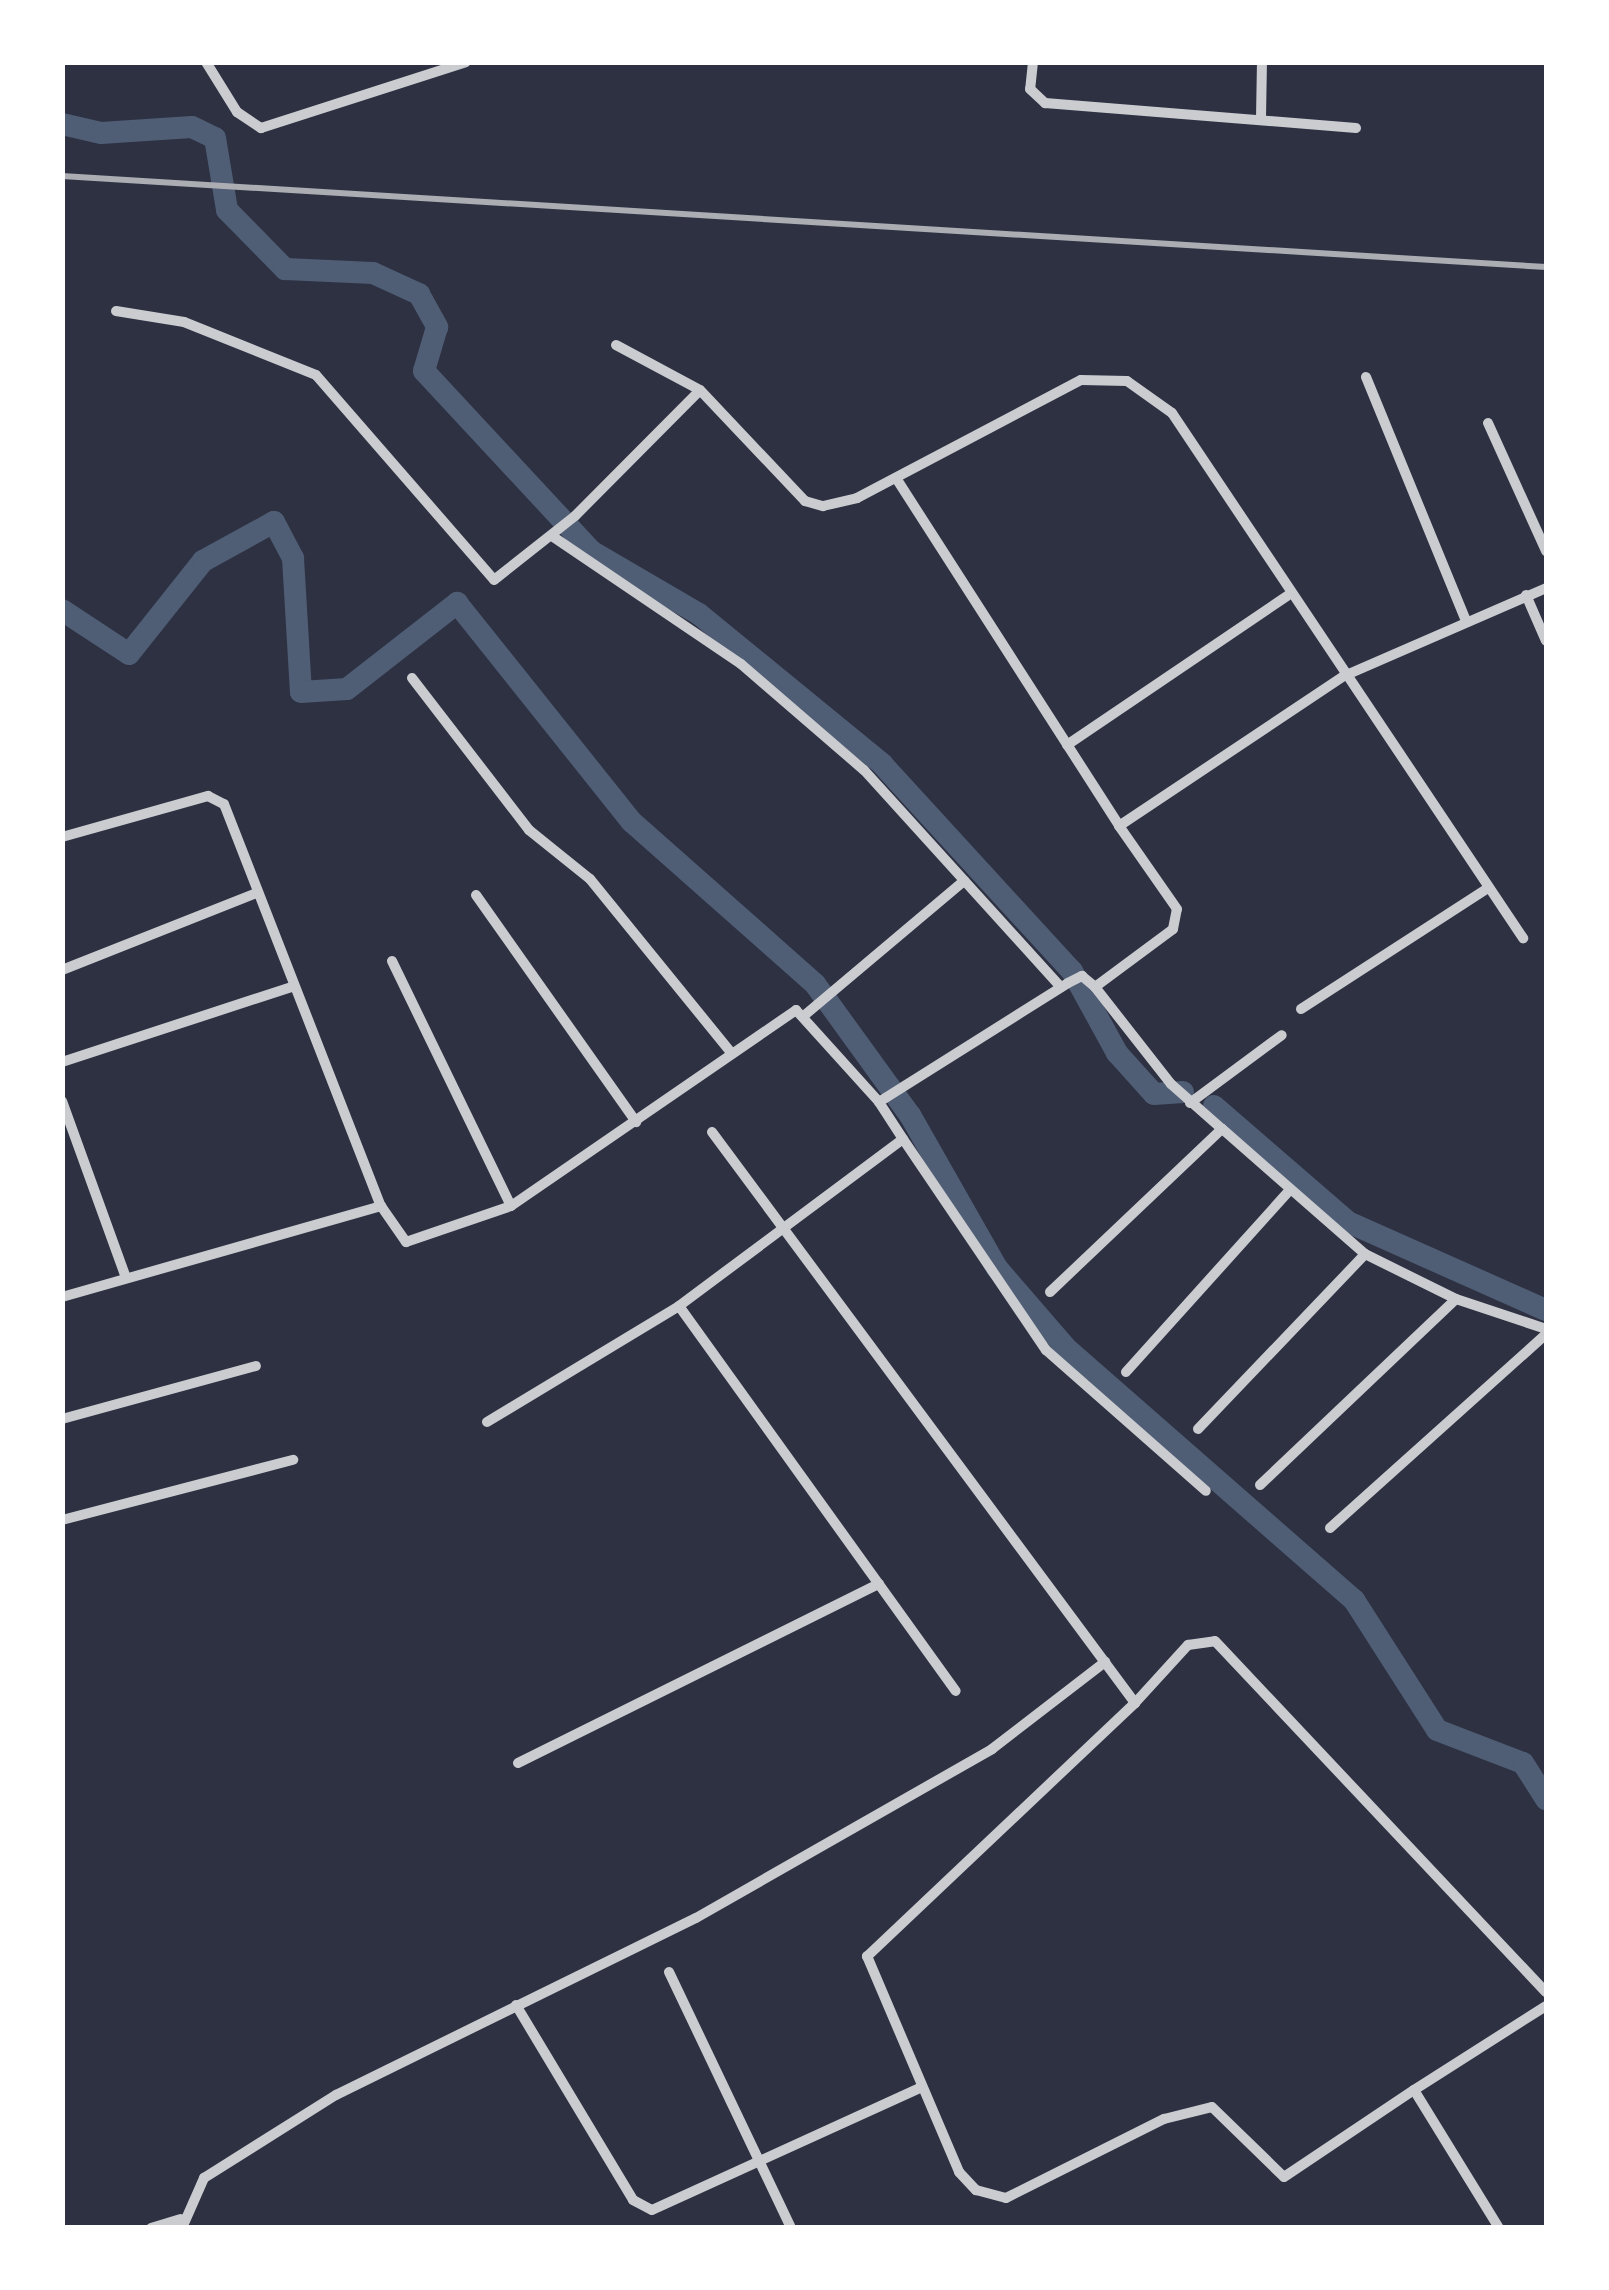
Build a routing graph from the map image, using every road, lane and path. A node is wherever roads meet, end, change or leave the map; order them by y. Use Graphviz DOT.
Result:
graph roads {
  1 [pos="206,62"];
  2 [pos="466,62"];
  3 [pos="1033,62"];
  4 [pos="1262,62"];
  5 [pos="1261,118"];
  6 [pos="1356,128"];
  7 [pos="116,310"];
  8 [pos="616,345"];
  9 [pos="1366,377"];
  10 [pos="700,390"];
  11 [pos="1488,423"];
  12 [pos="896,478"];
  13 [pos="554,535"];
  14 [pos="1546,550"];
  15 [pos="1546,588"];
  16 [pos="1526,595"];
  17 [pos="1287,596"];
  18 [pos="1466,621"];
  19 [pos="1546,641"];
  20 [pos="1344,676"];
  21 [pos="412,678"];
  22 [pos="1067,744"];
  23 [pos="1119,826"];
  24 [pos="62,837"];
  25 [pos="964,881"];
  26 [pos="1488,888"];
  27 [pos="256,893"];
  28 [pos="476,895"];
  29 [pos="1523,938"];
  30 [pos="392,961"];
  31 [pos="62,970"];
  32 [pos="1065,985"];
  33 [pos="294,986"];
  34 [pos="1095,986"];
  35 [pos="1302,1009"];
  36 [pos="806,1014"];
  37 [pos="1282,1034"];
  38 [pos="732,1054"];
  39 [pos="62,1062"];
  40 [pos="883,1099"];
  41 [pos="1186,1100"];
  42 [pos="62,1101"];
  43 [pos="636,1122"];
  44 [pos="1222,1130"];
  45 [pos="712,1132"];
  46 [pos="903,1139"];
  47 [pos="1288,1191"];
  48 [pos="381,1206"];
  49 [pos="511,1206"];
  50 [pos="786,1231"];
  51 [pos="1366,1254"];
  52 [pos="126,1278"];
  53 [pos="1050,1292"];
  54 [pos="62,1297"];
  55 [pos="1456,1299"];
  56 [pos="679,1306"];
  57 [pos="1546,1332"];
  58 [pos="256,1366"];
  59 [pos="1126,1372"];
  60 [pos="62,1418"];
  61 [pos="488,1422"];
  62 [pos="1198,1429"];
  63 [pos="293,1460"];
  64 [pos="1260,1485"];
  65 [pos="1206,1491"];
  66 [pos="62,1520"];
  67 [pos="1330,1528"];
  68 [pos="879,1584"];
  69 [pos="1105,1662"];
  70 [pos="956,1691"];
  71 [pos="1134,1704"];
  72 [pos="518,1763"];
  73 [pos="670,1972"];
  74 [pos="1546,1992"];
  75 [pos="516,2005"];
  76 [pos="1546,2006"];
  77 [pos="920,2088"];
  78 [pos="1414,2090"];
  79 [pos="760,2158"];
  80 [pos="182,2223"];
  81 [pos="151,2228"];
  82 [pos="791,2228"];
  83 [pos="1499,2228"];
  1 -- 2 [label="street"];
  3 -- 5 [label="street"];
  4 -- 5 [label="street"];
  5 -- 6 [label="street"];
  7 -- 13 [label="street"];
  8 -- 10 [label="street"];
  9 -- 18 [label="street"];
  10 -- 12 [label="street"];
  10 -- 13 [label="street"];
  11 -- 14 [label="street"];
  12 -- 17 [label="street"];
  12 -- 22 [label="street"];
  13 -- 25 [label="street"];
  15 -- 16 [label="street"];
  16 -- 18 [label="street"];
  16 -- 19 [label="street"];
  17 -- 20 [label="street"];
  17 -- 22 [label="street"];
  18 -- 20 [label="street"];
  20 -- 23 [label="street"];
  20 -- 26 [label="street"];
  21 -- 38 [label="street"];
  22 -- 23 [label="street"];
  23 -- 34 [label="street"];
  24 -- 27 [label="street"];
  25 -- 32 [label="street"];
  25 -- 36 [label="street"];
  26 -- 29 [label="street"];
  26 -- 35 [label="street"];
  27 -- 31 [label="street"];
  27 -- 33 [label="street"];
  28 -- 43 [label="street"];
  30 -- 49 [label="street"];
  32 -- 34 [label="street"];
  32 -- 40 [label="street"];
  33 -- 39 [label="street"];
  33 -- 48 [label="street"];
  34 -- 41 [label="street"];
  36 -- 38 [label="street"];
  36 -- 40 [label="street"];
  37 -- 41 [label="street"];
  38 -- 43 [label="street"];
  40 -- 46 [label="street"];
  41 -- 44 [label="street"];
  42 -- 52 [label="street"];
  43 -- 49 [label="street"];
  44 -- 47 [label="street"];
  44 -- 53 [label="street"];
  45 -- 50 [label="street"];
  46 -- 50 [label="street"];
  46 -- 65 [label="street"];
  47 -- 51 [label="street"];
  47 -- 59 [label="street"];
  48 -- 49 [label="street"];
  48 -- 52 [label="street"];
  50 -- 56 [label="street"];
  50 -- 69 [label="street"];
  51 -- 55 [label="street"];
  51 -- 62 [label="street"];
  52 -- 54 [label="street"];
  55 -- 57 [label="street"];
  55 -- 64 [label="street"];
  56 -- 61 [label="street"];
  56 -- 68 [label="street"];
  57 -- 67 [label="street"];
  58 -- 60 [label="street"];
  63 -- 66 [label="street"];
  68 -- 70 [label="street"];
  68 -- 72 [label="street"];
  69 -- 71 [label="street"];
  69 -- 75 [label="street"];
  71 -- 74 [label="street"];
  71 -- 77 [label="street"];
  73 -- 79 [label="street"];
  75 -- 79 [label="street"];
  75 -- 80 [label="street"];
  76 -- 78 [label="street"];
  77 -- 78 [label="street"];
  77 -- 79 [label="street"];
  78 -- 83 [label="street"];
  79 -- 82 [label="street"];
  80 -- 81 [label="street"];
}
